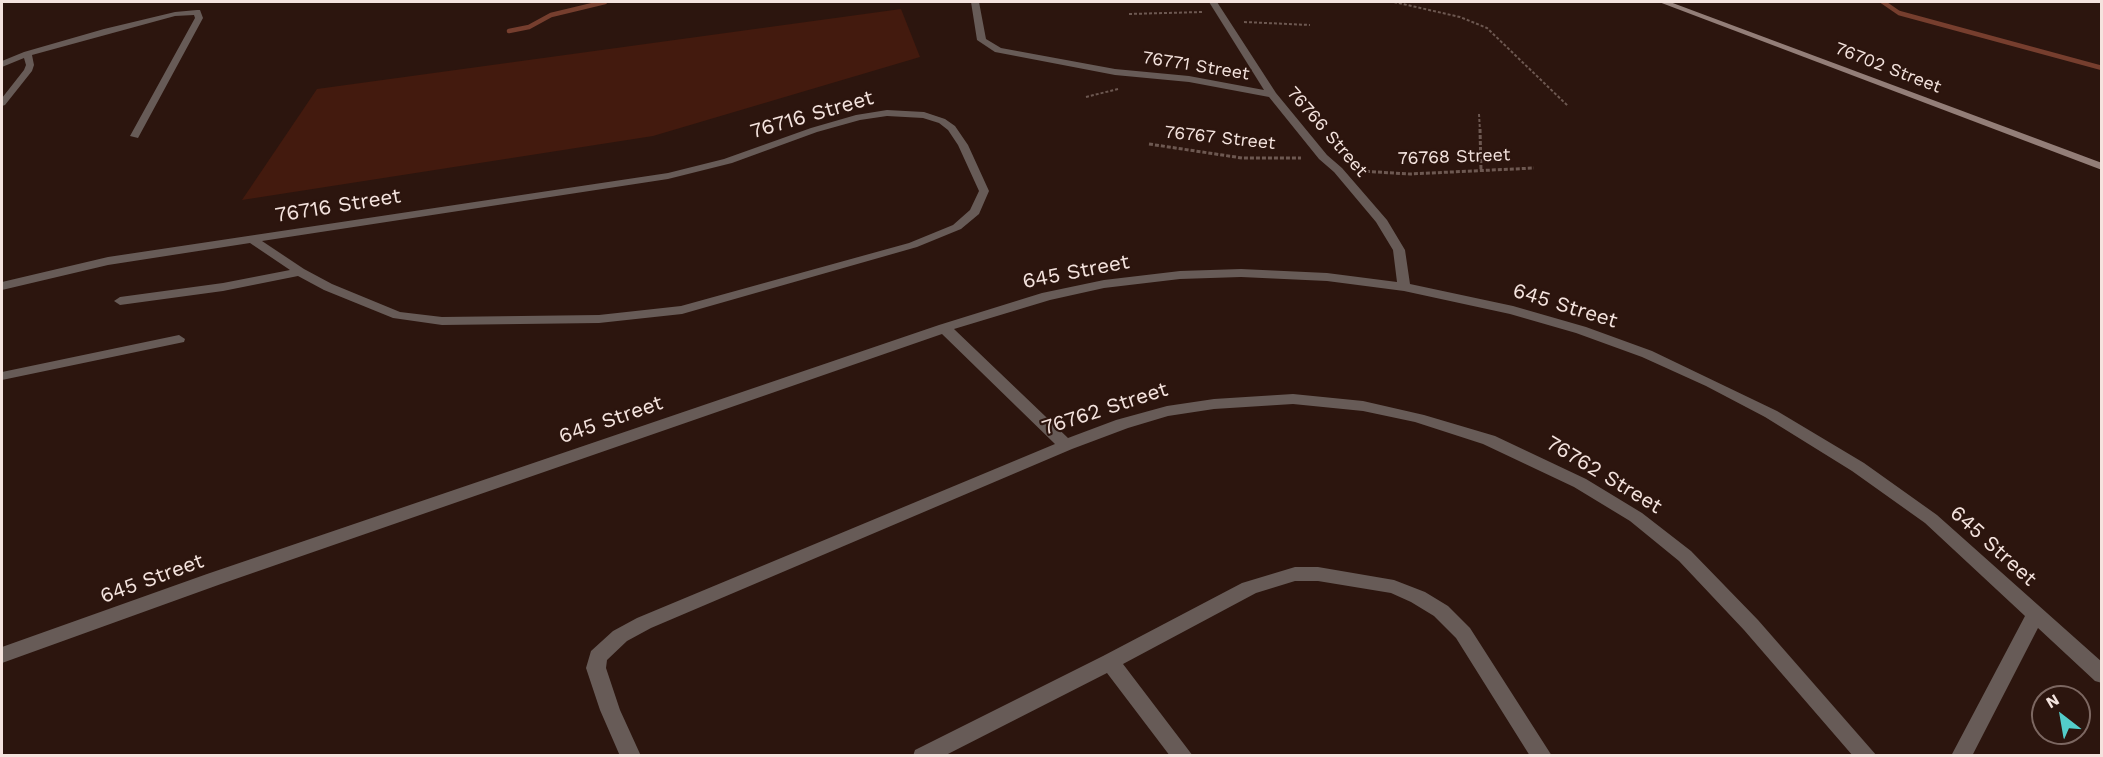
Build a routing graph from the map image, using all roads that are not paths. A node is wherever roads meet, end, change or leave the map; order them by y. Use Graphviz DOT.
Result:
graph roads {
  1 [pos="975,2"];
  2 [pos="1663,2"];
  3 [pos="1216,6"];
  4 [pos="27,54"];
  5 [pos="2,64"];
  6 [pos="1272,95"];
  7 [pos="2,103"];
  8 [pos="135,136"];
  9 [pos="2102,167"];
  10 [pos="252,239"];
  11 [pos="300,272"];
  12 [pos="2,286"];
  13 [pos="1404,286"];
  14 [pos="120,302"];
  15 [pos="944,328"];
  16 [pos="180,339"];
  17 [pos="2,376"];
  18 [pos="1066,445"];
  19 [pos="2036,614"];
  20 [pos="2,655"];
  21 [pos="1110,662"];
  22 [pos="2102,675"];
  23 [pos="631,756"];
  24 [pos="923,756"];
  25 [pos="1183,756"];
  26 [pos="1542,756"];
  27 [pos="1868,756"];
  28 [pos="1961,756"];
  1 -- 6 [label="street, 76771 Street"];
  2 -- 9 [label="street, 76702 Street"];
  3 -- 6 [label="street, 76766 Street"];
  4 -- 5 [label="lane"];
  4 -- 7 [label="lane"];
  4 -- 8 [label="lane"];
  6 -- 13 [label="street, 76766 Street"];
  10 -- 11 [label="lane"];
  10 -- 11 [label="lane, 76716 Street"];
  10 -- 12 [label="lane, 76716 Street"];
  11 -- 14 [label="lane"];
  13 -- 15 [label="street, 645 Street"];
  13 -- 19 [label="street, 645 Street"];
  15 -- 18 [label="street"];
  15 -- 20 [label="street, 645 Street"];
  16 -- 17 [label="lane"];
  18 -- 23 [label="street, 76762 Street"];
  18 -- 27 [label="street, 76762 Street"];
  19 -- 22 [label="street, 645 Street"];
  19 -- 28 [label="street"];
  21 -- 24 [label="street"];
  21 -- 25 [label="street"];
  21 -- 26 [label="street"];
}
